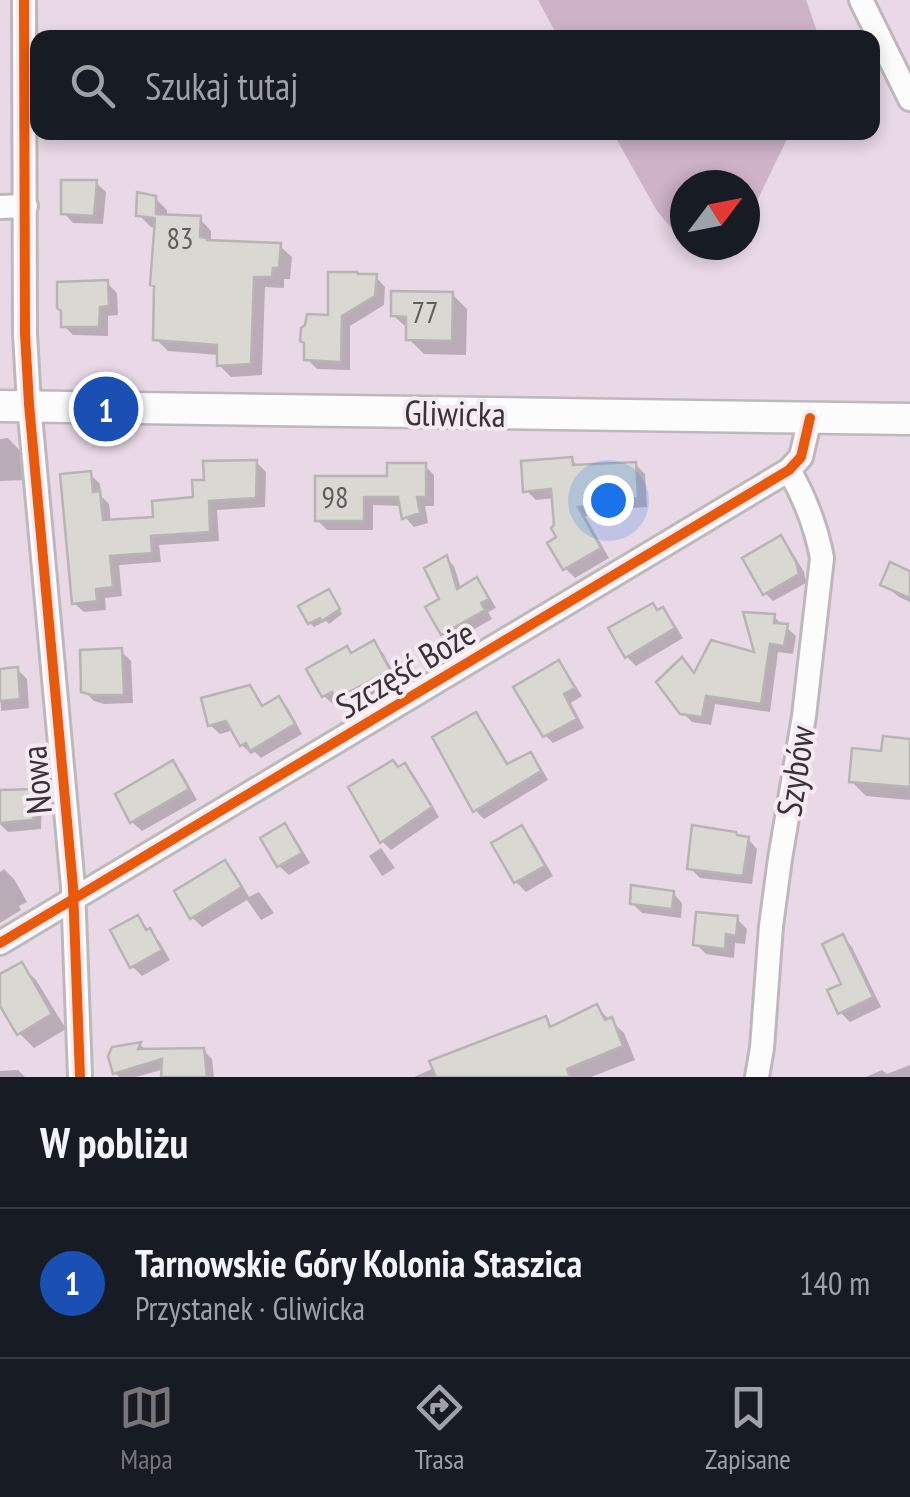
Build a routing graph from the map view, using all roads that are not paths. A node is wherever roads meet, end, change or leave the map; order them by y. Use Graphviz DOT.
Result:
graph roads {
  1 [pos="861,0"];
  2 [pos="24,6"];
  3 [pos="0,11"];
  4 [pos="876,30"];
  5 [pos="880,38"];
  6 [pos="910,99"];
  7 [pos="26,206"];
  8 [pos="0,207"];
  9 [pos="15,406"];
  10 [pos="810,418"];
  11 [pos="910,419"];
  12 [pos="789,470"];
  13 [pos="74,900"];
  14 [pos="0,943"];
  15 [pos="80,1077"];
  16 [pos="757,1077"];
  1 -- 4 [label="street"];
  2 -- 3 [label="street"];
  2 -- 7 [label="street, Nowa"];
  5 -- 6 [label="street"];
  7 -- 8 [label="street"];
  7 -- 9 [label="street, Nowa"];
  9 -- 10 [label="main road, Gliwicka"];
  9 -- 13 [label="street, Nowa"];
  10 -- 11 [label="main road, Gliwicka"];
  10 -- 12 [label="street"];
  12 -- 13 [label="street, Szczęść Boże"];
  12 -- 16 [label="street, Szybów"];
  13 -- 14 [label="street, Szczęść Boże"];
  13 -- 15 [label="street, Nowa"];
}
